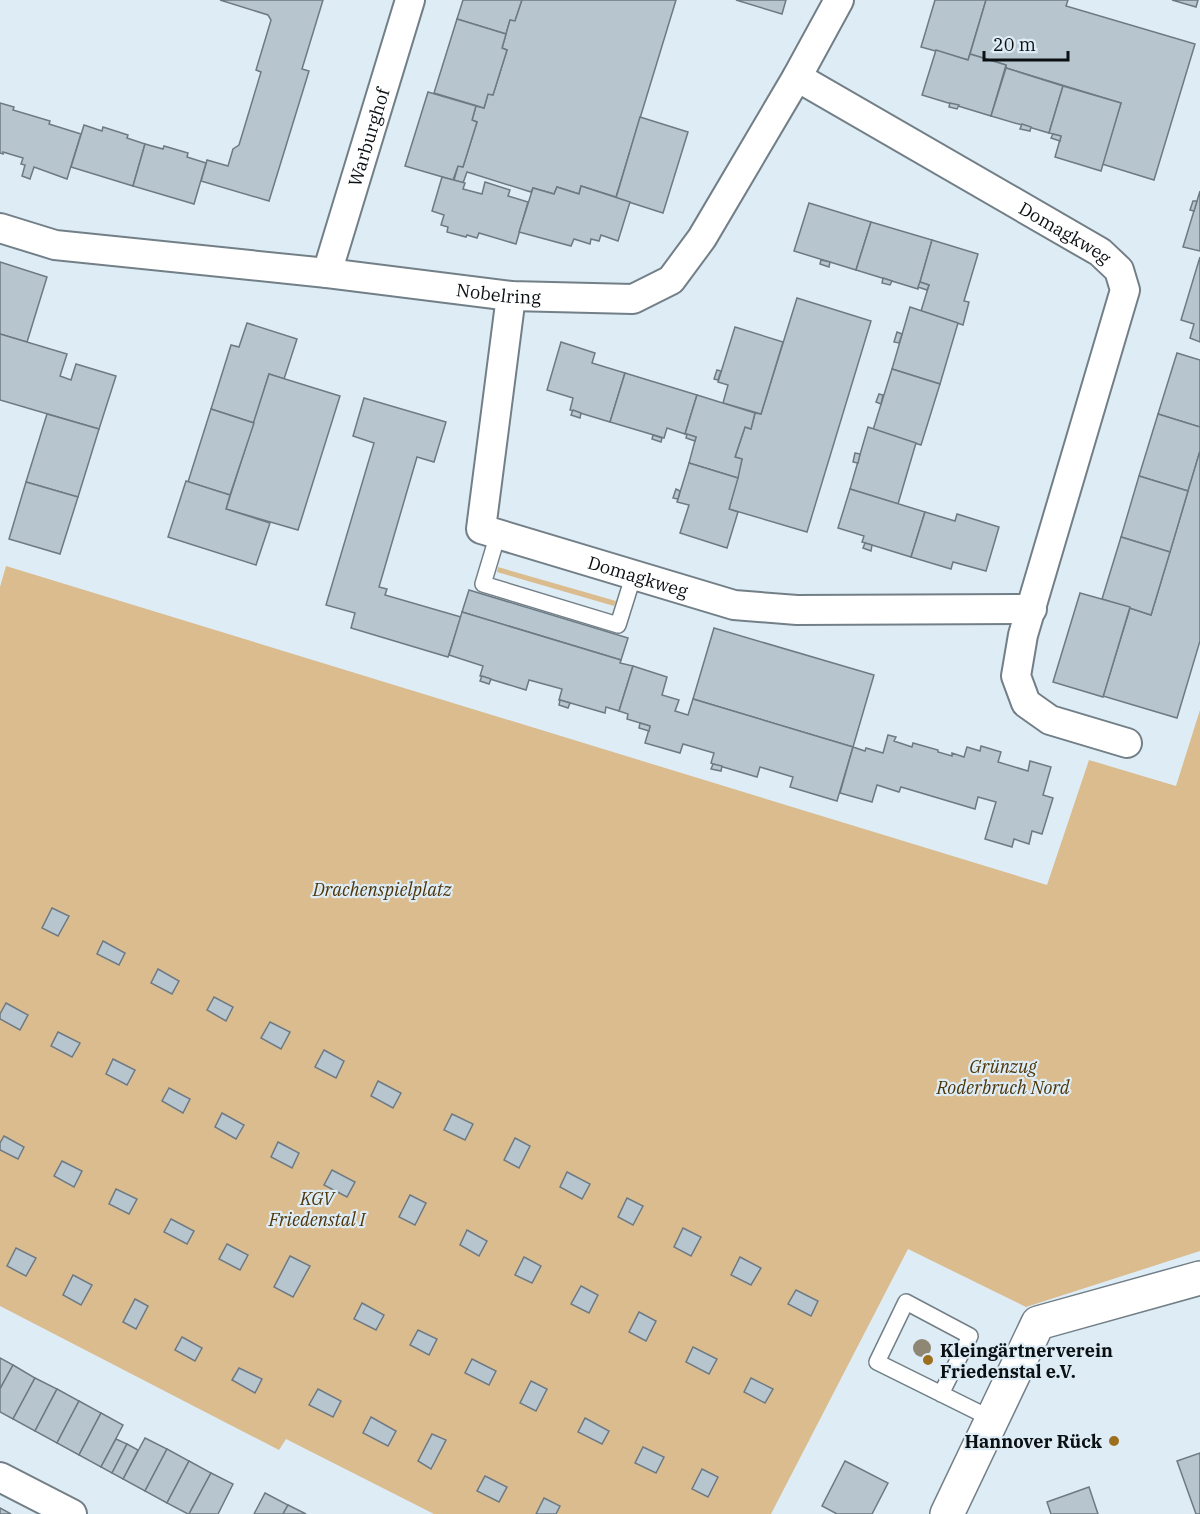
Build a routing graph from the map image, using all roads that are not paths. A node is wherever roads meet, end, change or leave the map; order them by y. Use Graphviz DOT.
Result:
graph roads {
  1 [pos="410,0"];
  2 [pos="839,0"];
  3 [pos="797,77"];
  4 [pos="0,228"];
  5 [pos="327,273"];
  6 [pos="511,296"];
  7 [pos="498,534"];
  8 [pos="633,574"];
  9 [pos="1032,609"];
  10 [pos="1127,743"];
  11 [pos="1200,1278"];
  12 [pos="941,1394"];
  13 [pos="992,1419"];
  14 [pos="0,1477"];
  15 [pos="72,1514"];
  16 [pos="947,1514"];
  1 -- 5 [label="street, Warburghof"];
  2 -- 3 [label="street, Nobelring"];
  3 -- 6 [label="street, Nobelring"];
  3 -- 9 [label="street, Domagkweg"];
  4 -- 5 [label="street, Nobelring"];
  5 -- 6 [label="street, Nobelring"];
  6 -- 7 [label="street"];
  7 -- 8 [label="street, Domagkweg"];
  7 -- 8 [label="lane"];
  8 -- 9 [label="street, Domagkweg"];
  9 -- 10 [label="street, Domagkweg"];
  11 -- 13 [label="street"];
  12 -- 12 [label="lane"];
  12 -- 13 [label="lane"];
  13 -- 16 [label="street"];
  14 -- 15 [label="street"];
}
